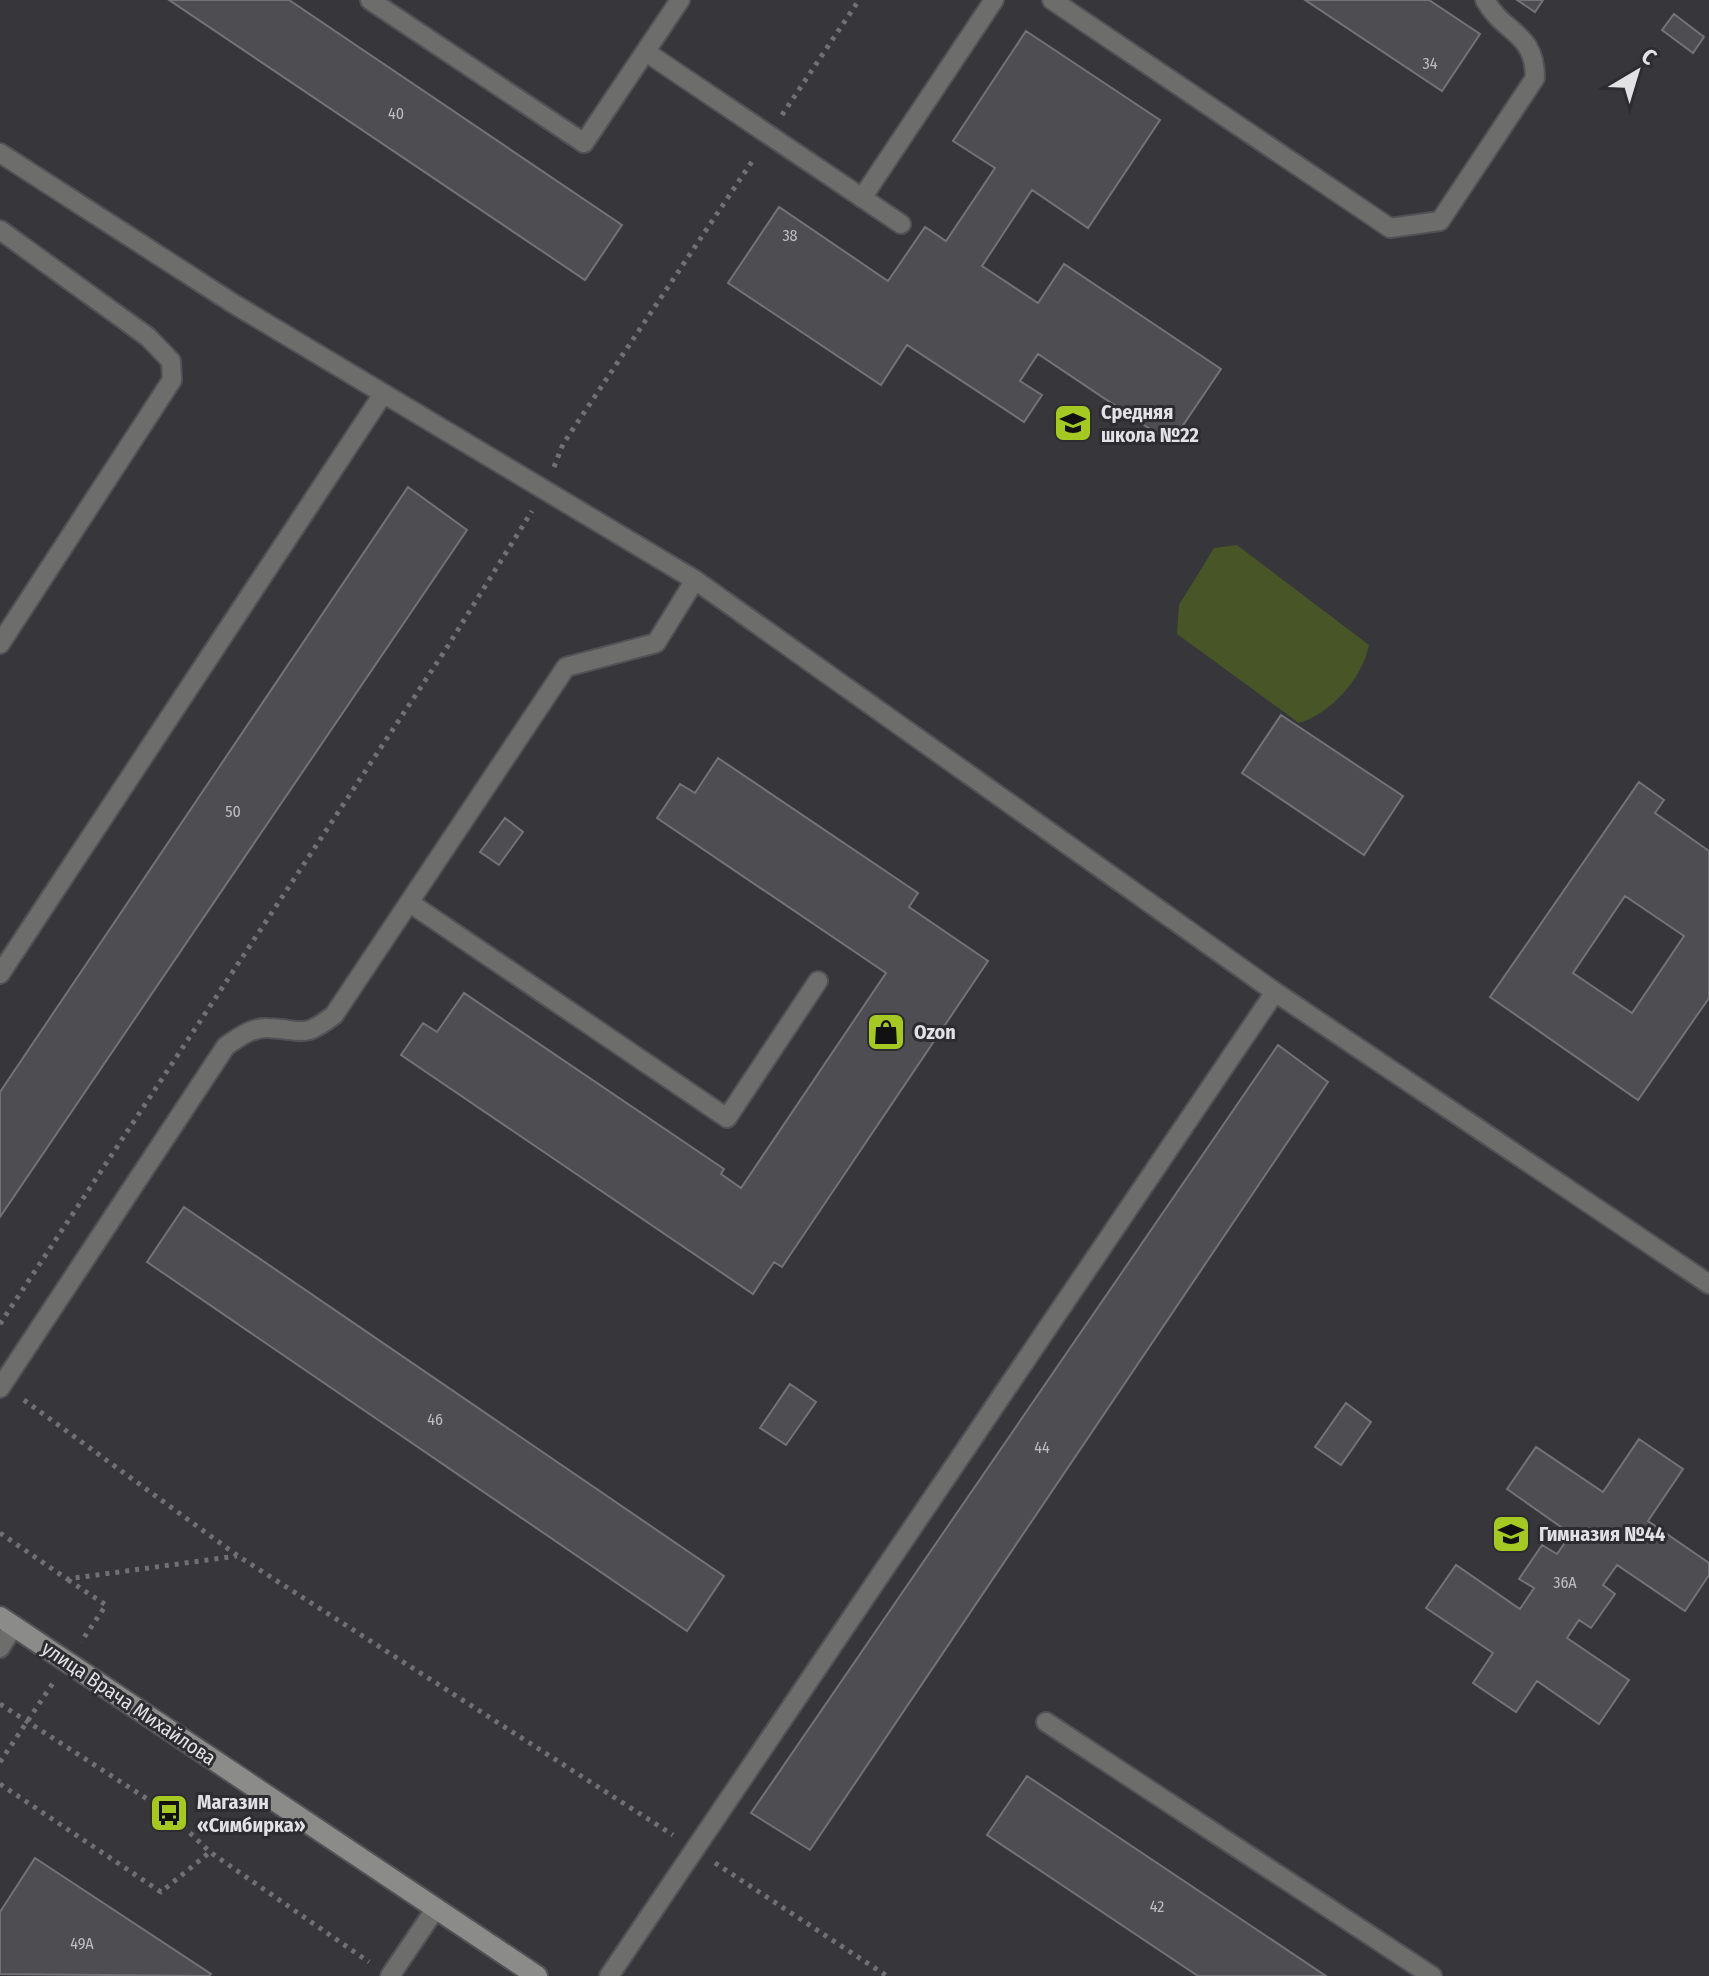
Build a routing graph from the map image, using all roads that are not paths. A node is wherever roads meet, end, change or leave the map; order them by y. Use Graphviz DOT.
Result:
graph roads {
  1 [pos="370,0"];
  2 [pos="680,0"];
  3 [pos="994,0"];
  4 [pos="1052,0"];
  5 [pos="1485,0"];
  6 [pos="646,52"];
  7 [pos="0,153"];
  8 [pos="862,198"];
  9 [pos="901,224"];
  10 [pos="0,230"];
  11 [pos="383,394"];
  12 [pos="695,580"];
  13 [pos="0,644"];
  14 [pos="410,903"];
  15 [pos="0,974"];
  16 [pos="818,981"];
  17 [pos="1275,992"];
  18 [pos="1709,1284"];
  19 [pos="1,1386"];
  20 [pos="7,1622"];
  21 [pos="0,1648"];
  22 [pos="1046,1722"];
  23 [pos="436,1908"];
  24 [pos="383,1972"];
  25 [pos="537,1976"];
  26 [pos="609,1976"];
  27 [pos="1432,1976"];
  1 -- 6 [label="lane"];
  2 -- 6 [label="lane"];
  3 -- 8 [label="lane"];
  4 -- 5 [label="lane"];
  6 -- 8 [label="lane"];
  7 -- 11 [label="lane"];
  8 -- 9 [label="lane"];
  10 -- 13 [label="lane"];
  11 -- 12 [label="lane"];
  11 -- 15 [label="lane"];
  12 -- 14 [label="lane"];
  12 -- 17 [label="lane"];
  14 -- 16 [label="lane"];
  14 -- 19 [label="lane"];
  17 -- 18 [label="lane"];
  17 -- 26 [label="lane"];
  20 -- 21 [label="lane"];
  20 -- 23 [label="main road, улица Врача Михайлова"];
  22 -- 27 [label="lane"];
  23 -- 24 [label="lane"];
  23 -- 25 [label="main road, улица Врача Михайлова"];
}
